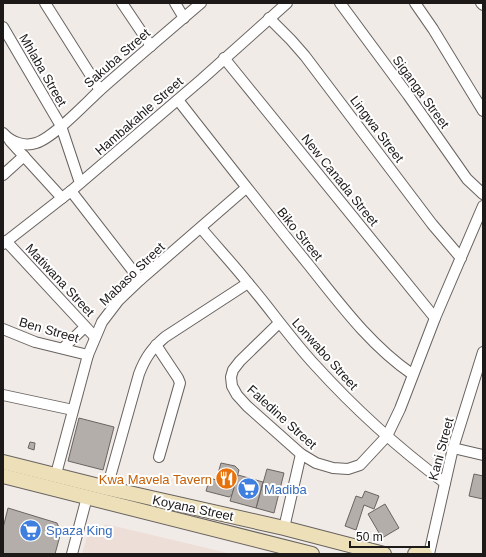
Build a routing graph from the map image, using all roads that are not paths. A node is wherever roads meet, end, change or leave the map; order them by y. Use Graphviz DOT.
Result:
graph roads {
  1 [pos="45,3"];
  2 [pos="122,3"];
  3 [pos="175,3"];
  4 [pos="201,3"];
  5 [pos="287,3"];
  6 [pos="340,3"];
  7 [pos="415,3"];
  8 [pos="481,3"];
  9 [pos="483,6"];
  10 [pos="184,18"];
  11 [pos="269,18"];
  12 [pos="3,27"];
  13 [pos="151,46"];
  14 [pos="224,58"];
  15 [pos="100,90"];
  16 [pos="178,100"];
  17 [pos="483,111"];
  18 [pos="61,126"];
  19 [pos="5,136"];
  20 [pos="24,156"];
  21 [pos="3,175"];
  22 [pos="80,183"];
  23 [pos="246,188"];
  24 [pos="71,191"];
  25 [pos="483,194"];
  26 [pos="62,198"];
  27 [pos="483,206"];
  28 [pos="200,228"];
  29 [pos="4,242"];
  30 [pos="461,258"];
  31 [pos="140,280"];
  32 [pos="248,283"];
  33 [pos="435,318"];
  34 [pos="279,323"];
  35 [pos="85,327"];
  36 [pos="3,329"];
  37 [pos="95,337"];
  38 [pos="156,345"];
  39 [pos="63,348"];
  40 [pos="483,352"];
  41 [pos="88,355"];
  42 [pos="412,374"];
  43 [pos="3,395"];
  44 [pos="73,410"];
  45 [pos="387,436"];
  46 [pos="453,448"];
  47 [pos="301,454"];
  48 [pos="483,456"];
  49 [pos="159,457"];
  50 [pos="3,462"];
  51 [pos="56,474"];
  52 [pos="3,476"];
  53 [pos="445,483"];
  54 [pos="107,488"];
  55 [pos="87,497"];
  56 [pos="284,528"];
  57 [pos="72,554"];
  58 [pos="312,554"];
  59 [pos="384,554"];
  60 [pos="415,554"];
  61 [pos="425,554"];
  62 [pos="429,554"];
  1 -- 15 [label="street"];
  2 -- 13 [label="street"];
  3 -- 10 [label="street"];
  4 -- 10 [label="street, Sakuba Street"];
  5 -- 11 [label="street, Hambakahle Street"];
  6 -- 25 [label="street, Siganga Street"];
  7 -- 17 [label="street"];
  8 -- 9 [label="street"];
  10 -- 13 [label="street, Sakuba Street"];
  11 -- 14 [label="street, Hambakahle Street"];
  11 -- 30 [label="street, Lingwa Street"];
  12 -- 18 [label="street, Mhlaba Street"];
  13 -- 15 [label="street, Sakuba Street"];
  14 -- 16 [label="street, Hambakahle Street"];
  14 -- 33 [label="street, New Canada Street"];
  15 -- 18 [label="street, Sakuba Street"];
  16 -- 22 [label="street, Hambakahle Street"];
  16 -- 23 [label="street, Biko Street"];
  18 -- 19 [label="street, Sakuba Street"];
  18 -- 22 [label="street, Mhlaba Street"];
  19 -- 20 [label="street"];
  20 -- 21 [label="street"];
  20 -- 26 [label="street"];
  22 -- 24 [label="street, Hambakahle Street"];
  23 -- 28 [label="street, Mabaso Street"];
  23 -- 42 [label="street, Biko Street"];
  24 -- 26 [label="street, Hambakahle Street"];
  24 -- 31 [label="street"];
  26 -- 29 [label="street, Hambakahle Street"];
  27 -- 30 [label="street, Faledine Street"];
  28 -- 31 [label="street, Mabaso Street"];
  28 -- 32 [label="street, Lonwabo Street"];
  29 -- 35 [label="street, Matiwana Street"];
  30 -- 33 [label="street, Faledine Street"];
  31 -- 37 [label="street, Mabaso Street"];
  32 -- 34 [label="street, Lonwabo Street"];
  32 -- 38 [label="street"];
  33 -- 42 [label="street, Faledine Street"];
  34 -- 45 [label="street, Lonwabo Street"];
  34 -- 47 [label="street, Faledine Street"];
  35 -- 37 [label="street, Matiwana Street"];
  35 -- 39 [label="street"];
  36 -- 39 [label="street, Ben Street"];
  37 -- 41 [label="street, Mabaso Street"];
  38 -- 49 [label="street"];
  38 -- 54 [label="street"];
  39 -- 41 [label="street, Ben Street"];
  40 -- 46 [label="street, Kani Street"];
  41 -- 44 [label="street, Mabaso Street"];
  42 -- 45 [label="street, Faledine Street"];
  43 -- 44 [label="street"];
  44 -- 51 [label="street, Mabaso Street"];
  45 -- 47 [label="street, Faledine Street"];
  45 -- 53 [label="street, Lonwabo Street"];
  46 -- 48 [label="street"];
  46 -- 53 [label="street, Kani Street"];
  47 -- 56 [label="street"];
  50 -- 51 [label="main road, Koyana Street"];
  51 -- 54 [label="main road, Koyana Street"];
  52 -- 55 [label="main road, Koyana Street"];
  53 -- 62 [label="street, Kani Street"];
  54 -- 56 [label="main road, Koyana Street"];
  55 -- 57 [label="street"];
  55 -- 58 [label="main road, Koyana Street"];
  56 -- 59 [label="main road, Koyana Street"];
  60 -- 61 [label="main road"];
}
